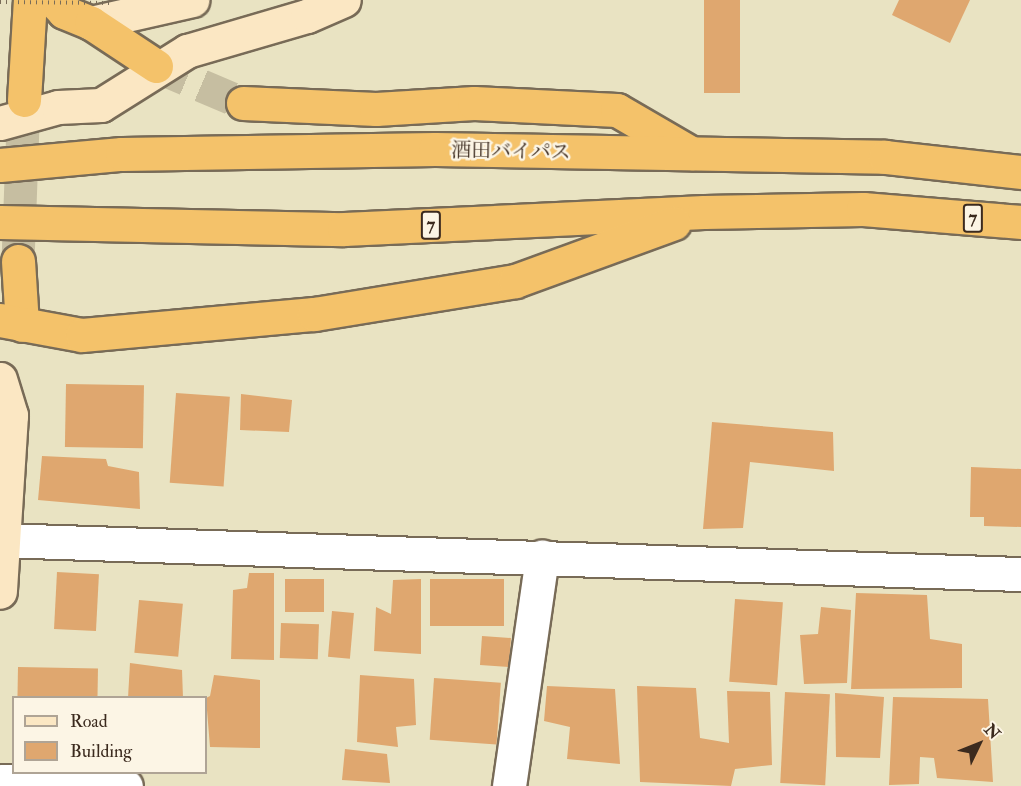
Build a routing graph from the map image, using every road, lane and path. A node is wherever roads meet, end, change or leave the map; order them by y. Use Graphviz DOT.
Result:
graph roads {
  1 [pos="30,0"];
  2 [pos="53,0"];
  3 [pos="192,0"];
  4 [pos="344,0"];
  5 [pos="0,2"];
  6 [pos="100,13"];
  7 [pos="156,66"];
  8 [pos="24,100"];
  9 [pos="243,103"];
  10 [pos="0,123"];
  11 [pos="695,155"];
  12 [pos="0,165"];
  13 [pos="1021,172"];
  14 [pos="704,212"];
  15 [pos="0,222"];
  16 [pos="1021,222"];
  17 [pos="18,261"];
  18 [pos="11,322"];
  19 [pos="0,379"];
  20 [pos="3,540"];
  21 [pos="542,556"];
  22 [pos="1021,574"];
  23 [pos="0,592"];
  24 [pos="0,781"];
  25 [pos="126,786"];
  26 [pos="509,786"];
  1 -- 8 [label="highway"];
  2 -- 6 [label="highway"];
  3 -- 6 [label="main road"];
  4 -- 10 [label="main road"];
  5 -- 6 [label="path, bridge"];
  6 -- 7 [label="highway"];
  9 -- 11 [label="highway"];
  11 -- 12 [label="highway, 酒田バイパス"];
  11 -- 13 [label="highway, 酒田バイパス"];
  14 -- 15 [label="highway, 7"];
  14 -- 16 [label="highway, 7"];
  14 -- 18 [label="highway"];
  17 -- 18 [label="highway"];
  19 -- 20 [label="main road"];
  20 -- 21 [label="street"];
  20 -- 23 [label="main road"];
  21 -- 22 [label="street"];
  21 -- 26 [label="street"];
  24 -- 25 [label="street"];
}
